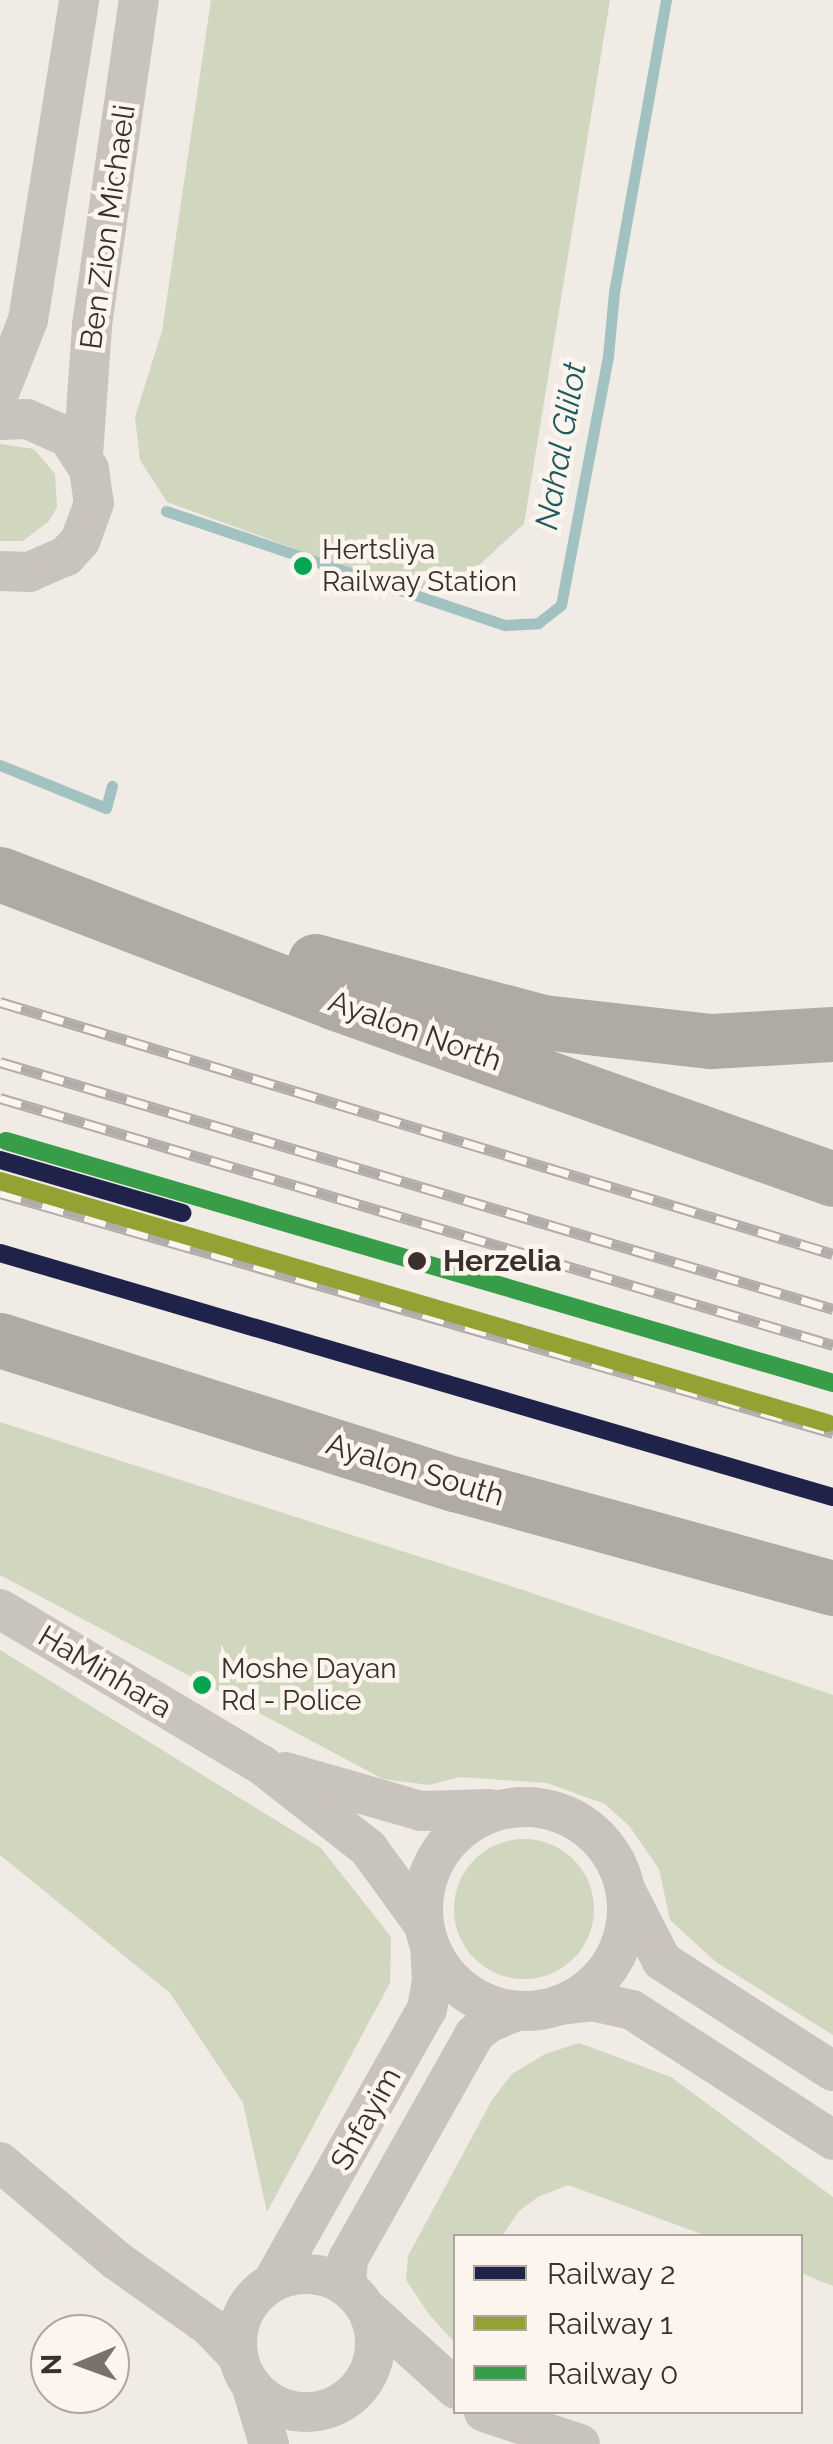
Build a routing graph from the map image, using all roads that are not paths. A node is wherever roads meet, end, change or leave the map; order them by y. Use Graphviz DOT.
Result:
graph roads {
  1 [pos="79,0"];
  2 [pos="139,0"];
  3 [pos="0,391"];
  4 [pos="0,420"];
  5 [pos="83,455"];
  6 [pos="0,571"];
  7 [pos="17,880"];
  8 [pos="833,1034"];
  9 [pos="833,1179"];
  10 [pos="0,1340"];
  11 [pos="833,1588"];
  12 [pos="0,1609"];
  13 [pos="262,1765"];
  14 [pos="506,1808"];
  15 [pos="625,1891"];
  16 [pos="427,1936"];
  17 [pos="561,2004"];
  18 [pos="516,2011"];
  19 [pos="833,2072"];
  20 [pos="833,2140"];
  21 [pos="0,2162"];
  22 [pos="134,2271"];
  23 [pos="264,2289"];
  24 [pos="356,2297"];
  25 [pos="244,2370"];
  26 [pos="453,2386"];
  27 [pos="329,2408"];
  28 [pos="490,2414"];
  29 [pos="269,2444"];
  30 [pos="303,2444"];
  31 [pos="580,2444"];
  1 -- 3 [label="street, Ben Zion Michaeli"];
  2 -- 5 [label="street, Ben Zion Michaeli"];
  4 -- 5 [label="street"];
  5 -- 6 [label="street, Ben Zion Michaeli"];
  7 -- 8 [label="highway"];
  7 -- 9 [label="highway, Ayalon North"];
  10 -- 11 [label="highway, Ayalon South"];
  12 -- 13 [label="street, HaMinhara"];
  13 -- 14 [label="street, HaMinhara"];
  13 -- 16 [label="street, HaMinhara"];
  14 -- 15 [label="street"];
  14 -- 16 [label="street"];
  15 -- 17 [label="street"];
  15 -- 19 [label="street"];
  16 -- 18 [label="street"];
  16 -- 23 [label="street, Shfayim"];
  17 -- 18 [label="street"];
  17 -- 20 [label="street"];
  18 -- 24 [label="street, Shfayim"];
  21 -- 22 [label="street"];
  22 -- 23 [label="street"];
  22 -- 25 [label="street"];
  23 -- 24 [label="street"];
  23 -- 25 [label="street, Shfayim"];
  24 -- 26 [label="street"];
  24 -- 27 [label="street, Shfayim"];
  25 -- 27 [label="street"];
  25 -- 29 [label="street, Shfayim"];
  27 -- 30 [label="street, Shfayim"];
  28 -- 31 [label="street"];
}
